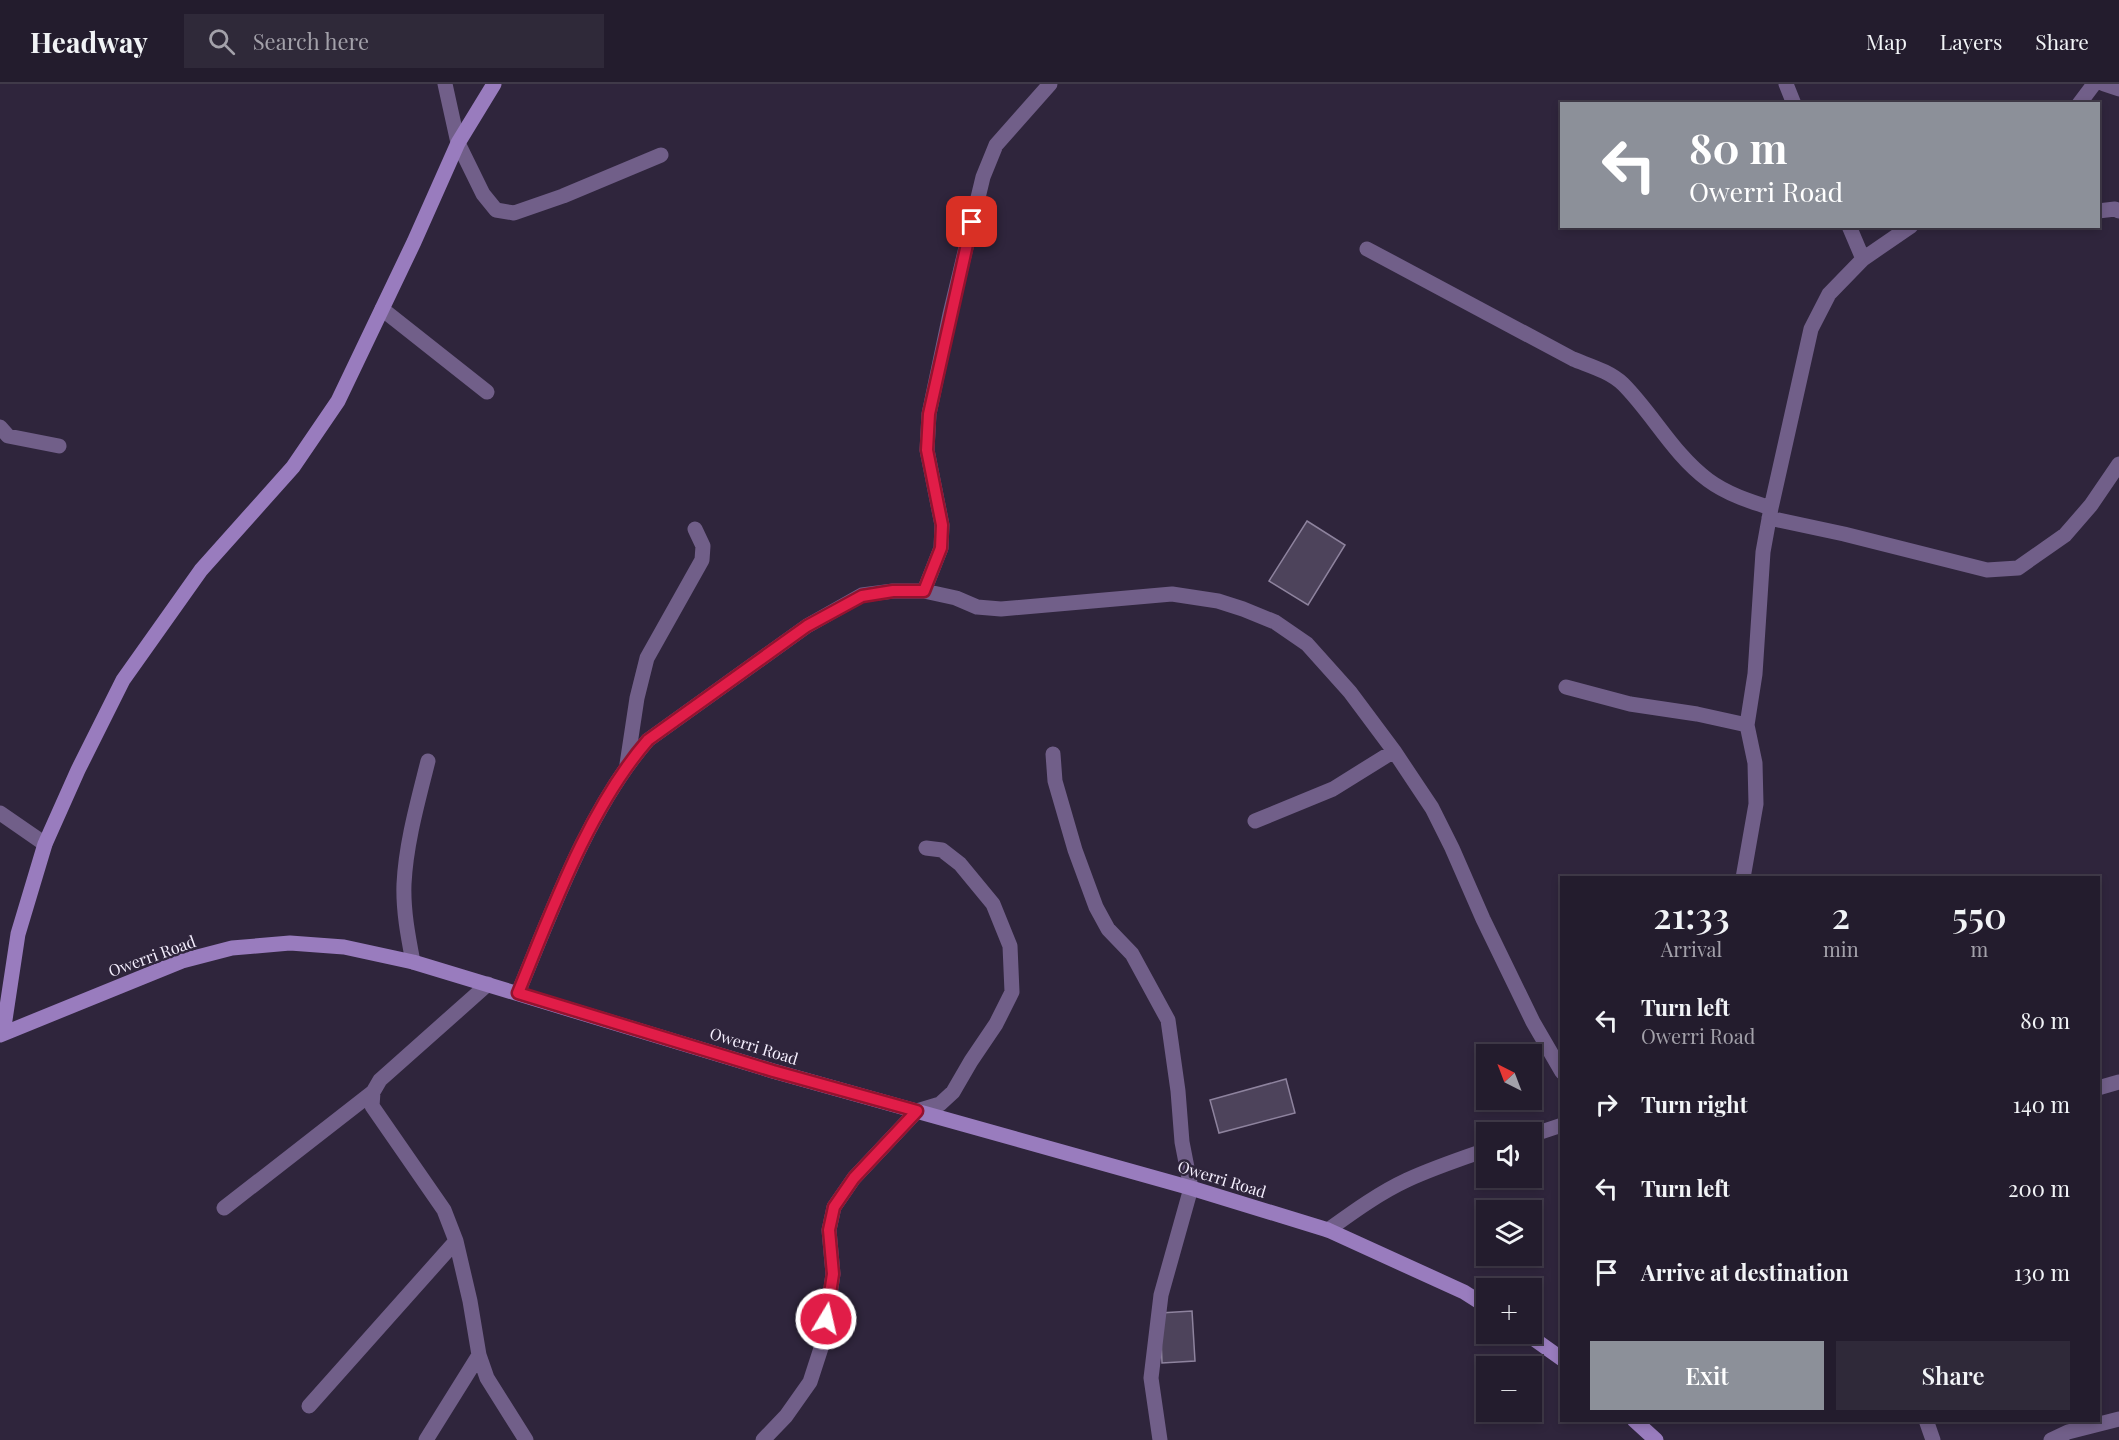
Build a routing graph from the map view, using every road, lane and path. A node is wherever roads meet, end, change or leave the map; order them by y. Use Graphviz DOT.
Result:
graph roads {
  1 [pos="445,84"];
  2 [pos="494,84"];
  3 [pos="1050,84"];
  4 [pos="1786,84"];
  5 [pos="2094,84"];
  6 [pos="2104,84"];
  7 [pos="2119,89"];
  8 [pos="1793,102"];
  9 [pos="2080,102"];
  10 [pos="458,143"];
  11 [pos="661,155"];
  12 [pos="2100,211"];
  13 [pos="2119,211"];
  14 [pos="1850,228"];
  15 [pos="1908,228"];
  16 [pos="1367,249"];
  17 [pos="1863,259"];
  18 [pos="382,309"];
  19 [pos="487,392"];
  20 [pos="0,427"];
  21 [pos="59,446"];
  22 [pos="2119,464"];
  23 [pos="1770,513"];
  24 [pos="695,529"];
  25 [pos="924,591"];
  26 [pos="1566,687"];
  27 [pos="1747,725"];
  28 [pos="1394,751"];
  29 [pos="1053,754"];
  30 [pos="428,761"];
  31 [pos="627,764"];
  32 [pos="0,813"];
  33 [pos="1256,821"];
  34 [pos="45,843"];
  35 [pos="926,848"];
  36 [pos="1743,876"];
  37 [pos="413,962"];
  38 [pos="488,984"];
  39 [pos="518,993"];
  40 [pos="2,1034"];
  41 [pos="1560,1068"];
  42 [pos="2119,1082"];
  43 [pos="2100,1087"];
  44 [pos="373,1092"];
  45 [pos="917,1111"];
  46 [pos="1560,1126"];
  47 [pos="1542,1132"];
  48 [pos="1476,1154"];
  49 [pos="1191,1188"];
  50 [pos="224,1208"];
  51 [pos="1328,1230"];
  52 [pos="456,1241"];
  53 [pos="1476,1300"];
  54 [pos="1541,1344"];
  55 [pos="479,1355"];
  56 [pos="1560,1358"];
  57 [pos="309,1406"];
  58 [pos="2119,1419"];
  59 [pos="1636,1422"];
  60 [pos="1927,1422"];
  61 [pos="426,1440"];
  62 [pos="526,1440"];
  63 [pos="763,1440"];
  64 [pos="1160,1440"];
  65 [pos="1656,1440"];
  66 [pos="1933,1440"];
  67 [pos="2051,1440"];
  1 -- 10 [label="street"];
  2 -- 10 [label="main road"];
  3 -- 25 [label="street"];
  4 -- 8 [label="street"];
  5 -- 9 [label="street"];
  6 -- 7 [label="street"];
  10 -- 11 [label="street"];
  10 -- 18 [label="main road"];
  12 -- 13 [label="street"];
  14 -- 17 [label="street"];
  15 -- 17 [label="street"];
  16 -- 23 [label="street"];
  17 -- 23 [label="street"];
  18 -- 19 [label="street"];
  18 -- 34 [label="main road"];
  20 -- 21 [label="street"];
  22 -- 23 [label="street"];
  23 -- 27 [label="street"];
  24 -- 31 [label="street"];
  25 -- 28 [label="street"];
  25 -- 31 [label="street"];
  26 -- 27 [label="street"];
  27 -- 36 [label="street"];
  28 -- 33 [label="street"];
  28 -- 41 [label="street"];
  29 -- 49 [label="street"];
  30 -- 37 [label="street"];
  31 -- 39 [label="street"];
  32 -- 34 [label="street"];
  34 -- 40 [label="main road"];
  35 -- 45 [label="street"];
  37 -- 38 [label="main road, Owerri Road"];
  37 -- 40 [label="main road, Owerri Road"];
  38 -- 39 [label="main road, Owerri Road"];
  38 -- 44 [label="street"];
  39 -- 45 [label="main road, Owerri Road"];
  42 -- 43 [label="street"];
  44 -- 50 [label="street"];
  44 -- 52 [label="street"];
  45 -- 49 [label="main road, Owerri Road"];
  45 -- 63 [label="street"];
  46 -- 47 [label="street"];
  48 -- 51 [label="street"];
  49 -- 51 [label="main road, Owerri Road"];
  49 -- 64 [label="street"];
  51 -- 53 [label="main road, Owerri Road"];
  52 -- 55 [label="street"];
  52 -- 57 [label="street"];
  54 -- 56 [label="main road"];
  55 -- 61 [label="street"];
  55 -- 62 [label="street"];
  58 -- 67 [label="street"];
  59 -- 65 [label="main road"];
  60 -- 66 [label="street"];
}
